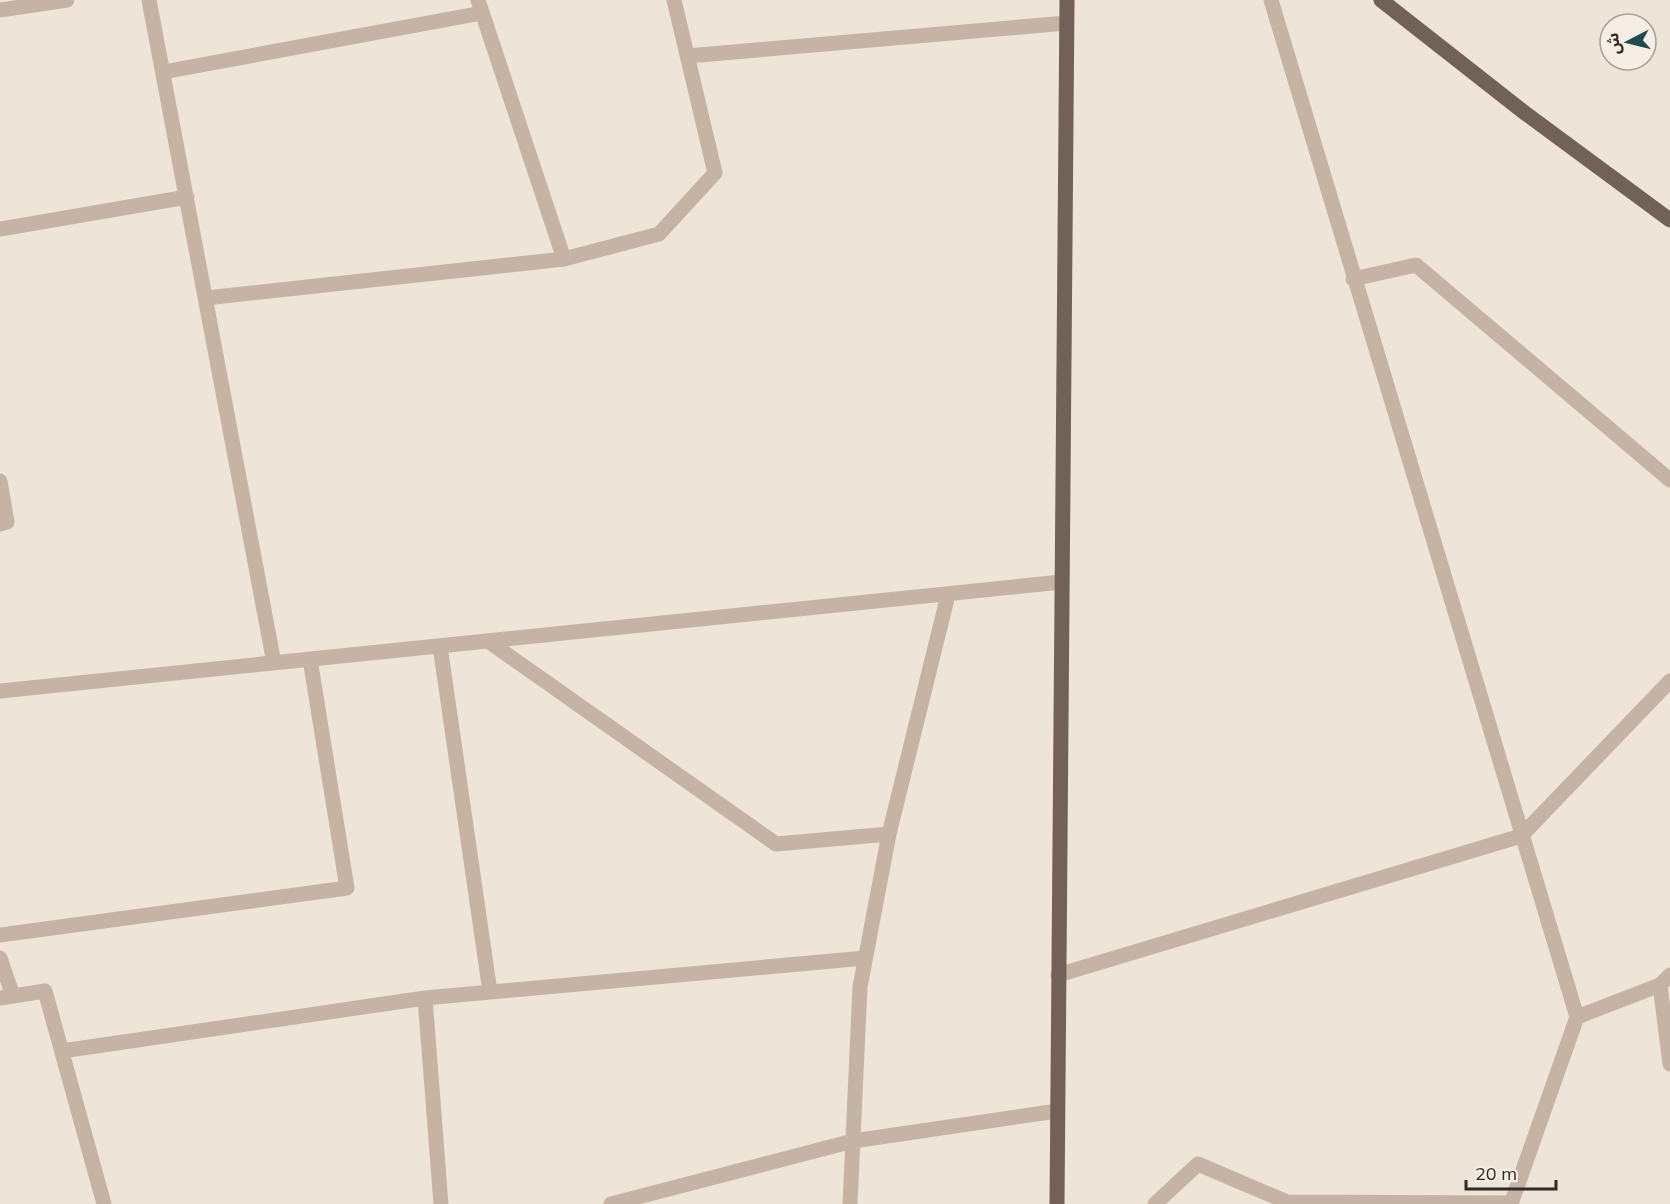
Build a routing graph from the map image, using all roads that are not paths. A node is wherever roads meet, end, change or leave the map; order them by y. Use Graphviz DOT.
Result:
graph roads {
  1 [pos="67,0"];
  2 [pos="149,0"];
  3 [pos="674,0"];
  4 [pos="1067,0"];
  5 [pos="1271,0"];
  6 [pos="1382,0"];
  7 [pos="480,6"];
  8 [pos="0,10"];
  9 [pos="1066,23"];
  10 [pos="688,56"];
  11 [pos="163,72"];
  12 [pos="187,197"];
  13 [pos="1670,220"];
  14 [pos="0,229"];
  15 [pos="564,259"];
  16 [pos="1353,279"];
  17 [pos="206,298"];
  18 [pos="1670,480"];
  19 [pos="0,481"];
  20 [pos="0,524"];
  21 [pos="1061,582"];
  22 [pos="948,595"];
  23 [pos="488,641"];
  24 [pos="440,646"];
  25 [pos="310,659"];
  26 [pos="274,663"];
  27 [pos="1670,681"];
  28 [pos="0,691"];
  29 [pos="889,834"];
  30 [pos="1521,836"];
  31 [pos="0,935"];
  32 [pos="0,958"];
  33 [pos="865,958"];
  34 [pos="1058,975"];
  35 [pos="1665,980"];
  36 [pos="490,993"];
  37 [pos="7,997"];
  38 [pos="425,998"];
  39 [pos="1577,1017"];
  40 [pos="62,1050"];
  41 [pos="1670,1064"];
  42 [pos="1057,1111"];
  43 [pos="853,1141"];
  44 [pos="104,1204"];
  45 [pos="441,1204"];
  46 [pos="611,1204"];
  47 [pos="850,1204"];
  48 [pos="1057,1204"];
  49 [pos="1155,1204"];
  50 [pos="1511,1204"];
  1 -- 8 [label="street"];
  2 -- 11 [label="street"];
  3 -- 10 [label="street"];
  4 -- 9 [label="main road"];
  5 -- 16 [label="street"];
  6 -- 13 [label="main road"];
  7 -- 11 [label="street"];
  7 -- 15 [label="street"];
  9 -- 10 [label="street"];
  9 -- 21 [label="main road"];
  10 -- 15 [label="street"];
  11 -- 12 [label="street"];
  12 -- 14 [label="street"];
  12 -- 17 [label="street"];
  15 -- 17 [label="street"];
  16 -- 18 [label="street"];
  16 -- 30 [label="street"];
  17 -- 26 [label="street"];
  19 -- 20 [label="street"];
  21 -- 22 [label="street"];
  21 -- 34 [label="main road"];
  22 -- 23 [label="street"];
  22 -- 29 [label="street"];
  23 -- 24 [label="street"];
  23 -- 29 [label="street"];
  24 -- 25 [label="street"];
  24 -- 36 [label="street"];
  25 -- 26 [label="street"];
  25 -- 31 [label="street"];
  26 -- 28 [label="street"];
  27 -- 30 [label="street"];
  29 -- 33 [label="street"];
  30 -- 34 [label="street"];
  30 -- 39 [label="street"];
  32 -- 37 [label="street"];
  33 -- 36 [label="street"];
  33 -- 43 [label="street"];
  34 -- 42 [label="main road"];
  35 -- 39 [label="street"];
  35 -- 41 [label="street"];
  36 -- 38 [label="street"];
  37 -- 40 [label="street"];
  38 -- 40 [label="street"];
  38 -- 45 [label="street"];
  39 -- 50 [label="street"];
  40 -- 44 [label="street"];
  42 -- 43 [label="street"];
  42 -- 48 [label="main road"];
  43 -- 46 [label="street"];
  43 -- 47 [label="street"];
  49 -- 50 [label="street"];
}
